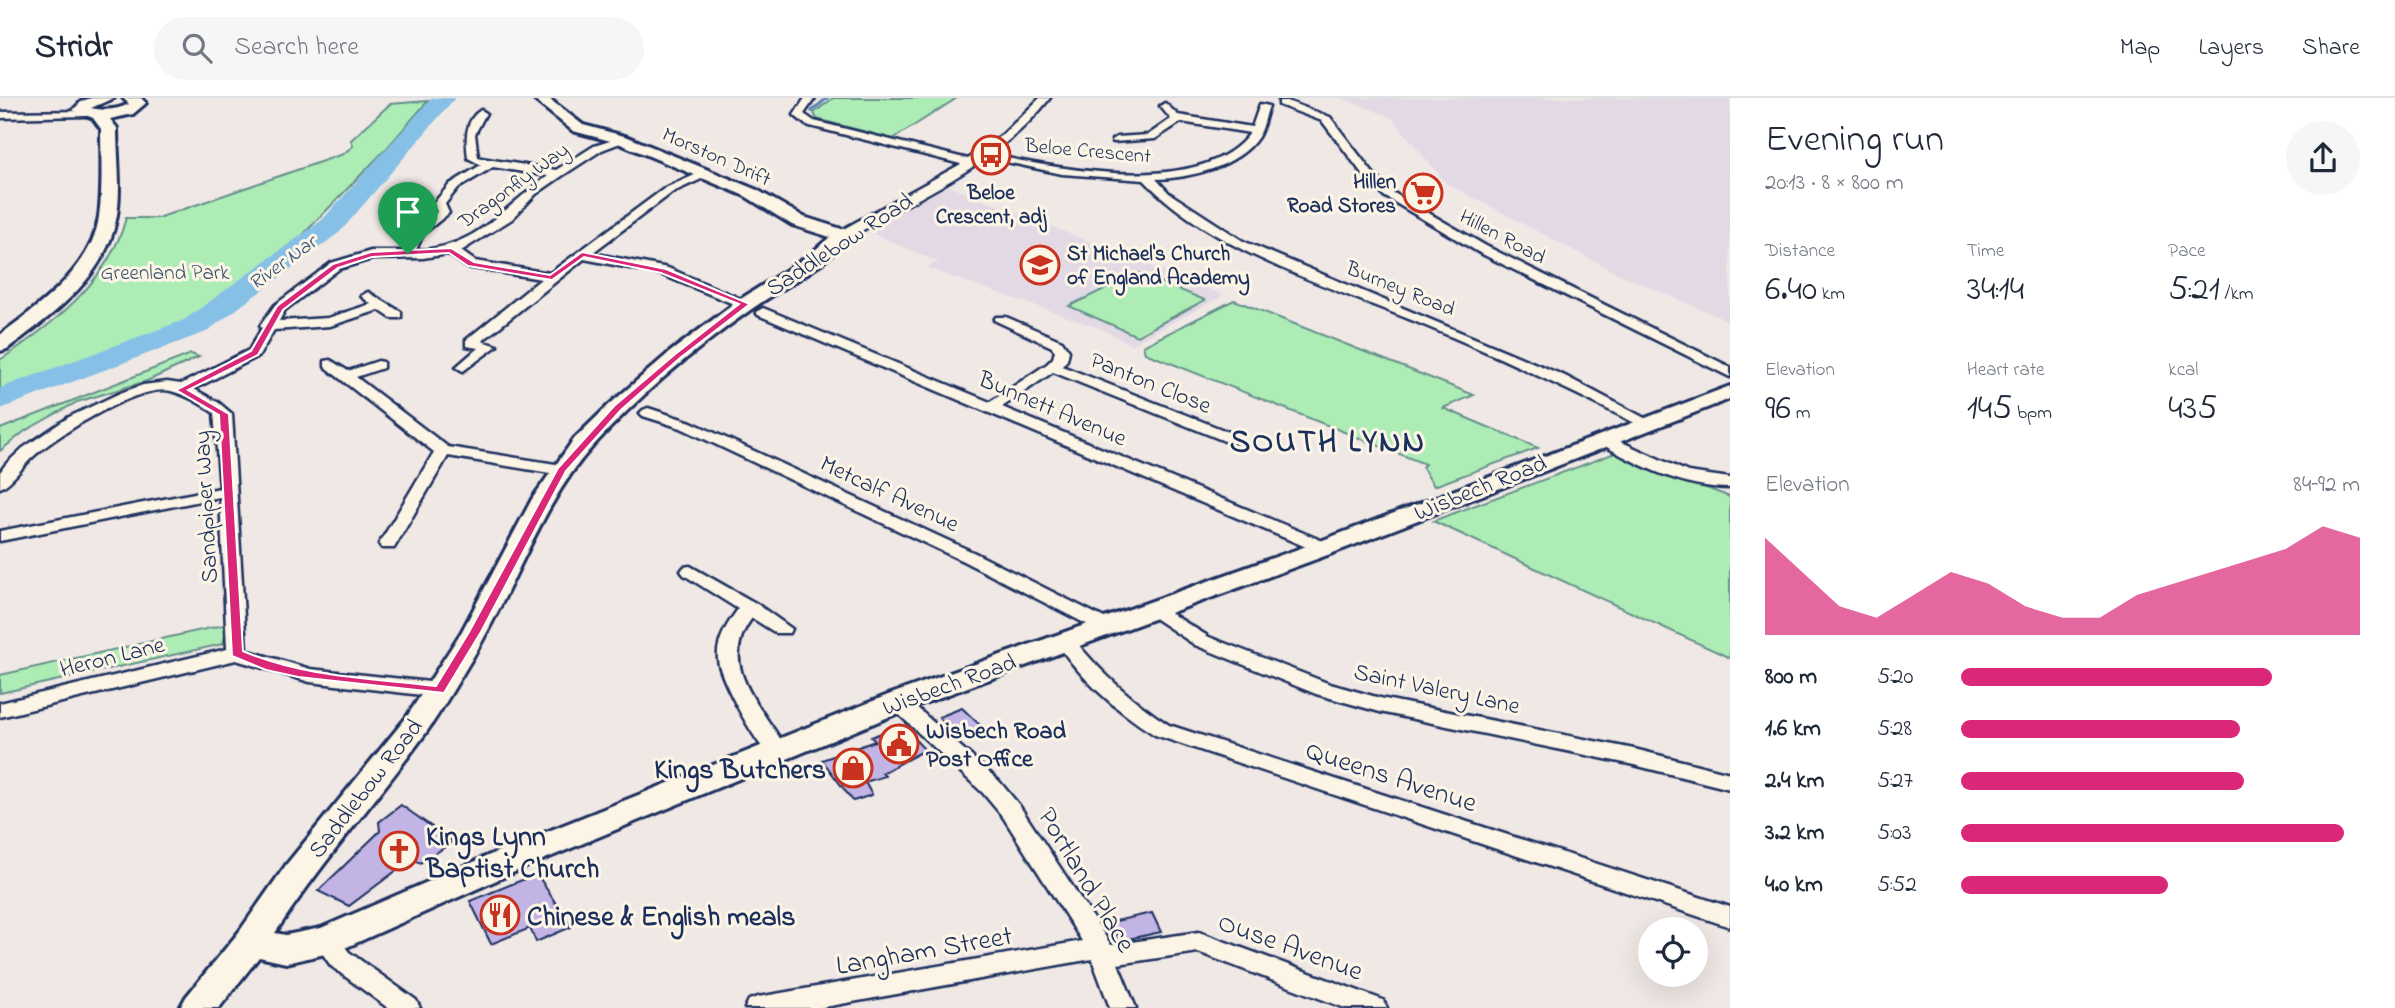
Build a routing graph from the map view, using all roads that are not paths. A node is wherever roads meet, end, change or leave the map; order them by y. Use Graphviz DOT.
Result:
graph roads {
  1 [pos="539,98"];
  2 [pos="809,98"];
  3 [pos="1045,98"];
  4 [pos="1266,101"];
  5 [pos="128,105"];
  6 [pos="1165,106"];
  7 [pos="97,108"];
  8 [pos="481,113"];
  9 [pos="0,115"];
  10 [pos="1180,119"];
  11 [pos="1256,131"];
  12 [pos="624,140"];
  13 [pos="1117,140"];
  14 [pos="1002,160"];
  15 [pos="968,162"];
  16 [pos="491,163"];
  17 [pos="558,174"];
  18 [pos="704,174"];
  19 [pos="1148,178"];
  20 [pos="842,235"];
  21 [pos="451,250"];
  22 [pos="408,254"];
  23 [pos="582,255"];
  24 [pos="552,277"];
  25 [pos="368,296"];
  26 [pos="380,305"];
  27 [pos="755,308"];
  28 [pos="396,315"];
  29 [pos="1001,320"];
  30 [pos="267,326"];
  31 [pos="0,345"];
  32 [pos="330,364"];
  33 [pos="378,365"];
  34 [pos="463,367"];
  35 [pos="1052,367"];
  36 [pos="1730,373"];
  37 [pos="346,376"];
  38 [pos="181,390"];
  39 [pos="1730,391"];
  40 [pos="993,407"];
  41 [pos="648,413"];
  42 [pos="1646,423"];
  43 [pos="1233,439"];
  44 [pos="1604,439"];
  45 [pos="443,451"];
  46 [pos="562,470"];
  47 [pos="0,483"];
  48 [pos="1730,483"];
  49 [pos="228,491"];
  50 [pos="0,536"];
  51 [pos="388,544"];
  52 [pos="1324,548"];
  53 [pos="690,571"];
  54 [pos="750,608"];
  55 [pos="1154,609"];
  56 [pos="1107,626"];
  57 [pos="783,629"];
  58 [pos="1065,641"];
  59 [pos="237,653"];
  60 [pos="439,690"];
  61 [pos="898,702"];
  62 [pos="0,710"];
  63 [pos="777,750"];
  64 [pos="1728,776"];
  65 [pos="1730,917"];
  66 [pos="327,941"];
  67 [pos="251,943"];
  68 [pos="1102,952"];
  69 [pos="198,1008"];
  70 [pos="407,1008"];
  71 [pos="758,1008"];
  72 [pos="1123,1008"];
  73 [pos="1374,1008"];
  1 -- 12 [label="street, Morston Drift"];
  2 -- 15 [label="street"];
  3 -- 15 [label="street, Saddlebow Road"];
  4 -- 11 [label="street, Beloe Crescent"];
  4 -- 36 [label="street, Hillen Road"];
  5 -- 7 [label="main road"];
  6 -- 10 [label="street"];
  7 -- 9 [label="street"];
  7 -- 31 [label="main road"];
  8 -- 16 [label="street"];
  10 -- 11 [label="street"];
  10 -- 13 [label="street"];
  11 -- 19 [label="street, Beloe Crescent"];
  12 -- 17 [label="street, Dragonfly Way"];
  12 -- 18 [label="street, Morston Drift"];
  14 -- 19 [label="street, Beloe Crescent"];
  15 -- 20 [label="street, Saddlebow Road"];
  16 -- 17 [label="street"];
  16 -- 22 [label="street"];
  17 -- 21 [label="street, Dragonfly Way"];
  18 -- 20 [label="street, Morston Drift"];
  18 -- 23 [label="street"];
  19 -- 42 [label="street, Burney Road"];
  20 -- 27 [label="street, Saddlebow Road"];
  21 -- 22 [label="street, Dragonfly Way"];
  21 -- 24 [label="street"];
  22 -- 30 [label="street, Dragonfly Way"];
  23 -- 24 [label="street"];
  23 -- 27 [label="street, Bunnett Avenue"];
  24 -- 34 [label="street"];
  25 -- 26 [label="street"];
  26 -- 28 [label="street"];
  26 -- 30 [label="street"];
  27 -- 40 [label="street, Bunnett Avenue"];
  27 -- 46 [label="street, Saddlebow Road"];
  29 -- 35 [label="street, Panton Close"];
  30 -- 38 [label="street, Dragonfly Way"];
  32 -- 37 [label="street"];
  33 -- 37 [label="street"];
  35 -- 40 [label="street, Panton Close"];
  35 -- 43 [label="street, Panton Close"];
  37 -- 45 [label="street"];
  38 -- 47 [label="street, Sandpiper Way"];
  38 -- 49 [label="street, Sandpiper Way"];
  39 -- 42 [label="street, Wisbech Road"];
  40 -- 52 [label="street, Bunnett Avenue"];
  41 -- 56 [label="street, Metcalf Avenue"];
  42 -- 44 [label="street, Wisbech Road"];
  44 -- 48 [label="street"];
  44 -- 52 [label="street, Wisbech Road"];
  45 -- 46 [label="street"];
  45 -- 51 [label="street"];
  46 -- 60 [label="street, Saddlebow Road"];
  49 -- 50 [label="street"];
  49 -- 59 [label="street, Sandpiper Way"];
  52 -- 55 [label="street, Wisbech Road"];
  53 -- 54 [label="street"];
  54 -- 57 [label="street"];
  54 -- 63 [label="street"];
  55 -- 56 [label="street, Wisbech Road"];
  55 -- 64 [label="street, Saint Valery Lane"];
  56 -- 58 [label="street, Wisbech Road"];
  58 -- 61 [label="street, Wisbech Road"];
  58 -- 65 [label="street, Queens Avenue"];
  59 -- 60 [label="street"];
  59 -- 62 [label="street, Heron Lane"];
  60 -- 67 [label="street, Saddlebow Road"];
  61 -- 63 [label="street, Wisbech Road"];
  61 -- 68 [label="street, Portland Place"];
  63 -- 66 [label="street, Wisbech Road"];
  66 -- 67 [label="street, Wisbech Road"];
  66 -- 70 [label="street"];
  67 -- 69 [label="street"];
  68 -- 71 [label="street, Langham Street"];
  68 -- 72 [label="street, Portland Place"];
  68 -- 73 [label="street, Ouse Avenue"];
}
